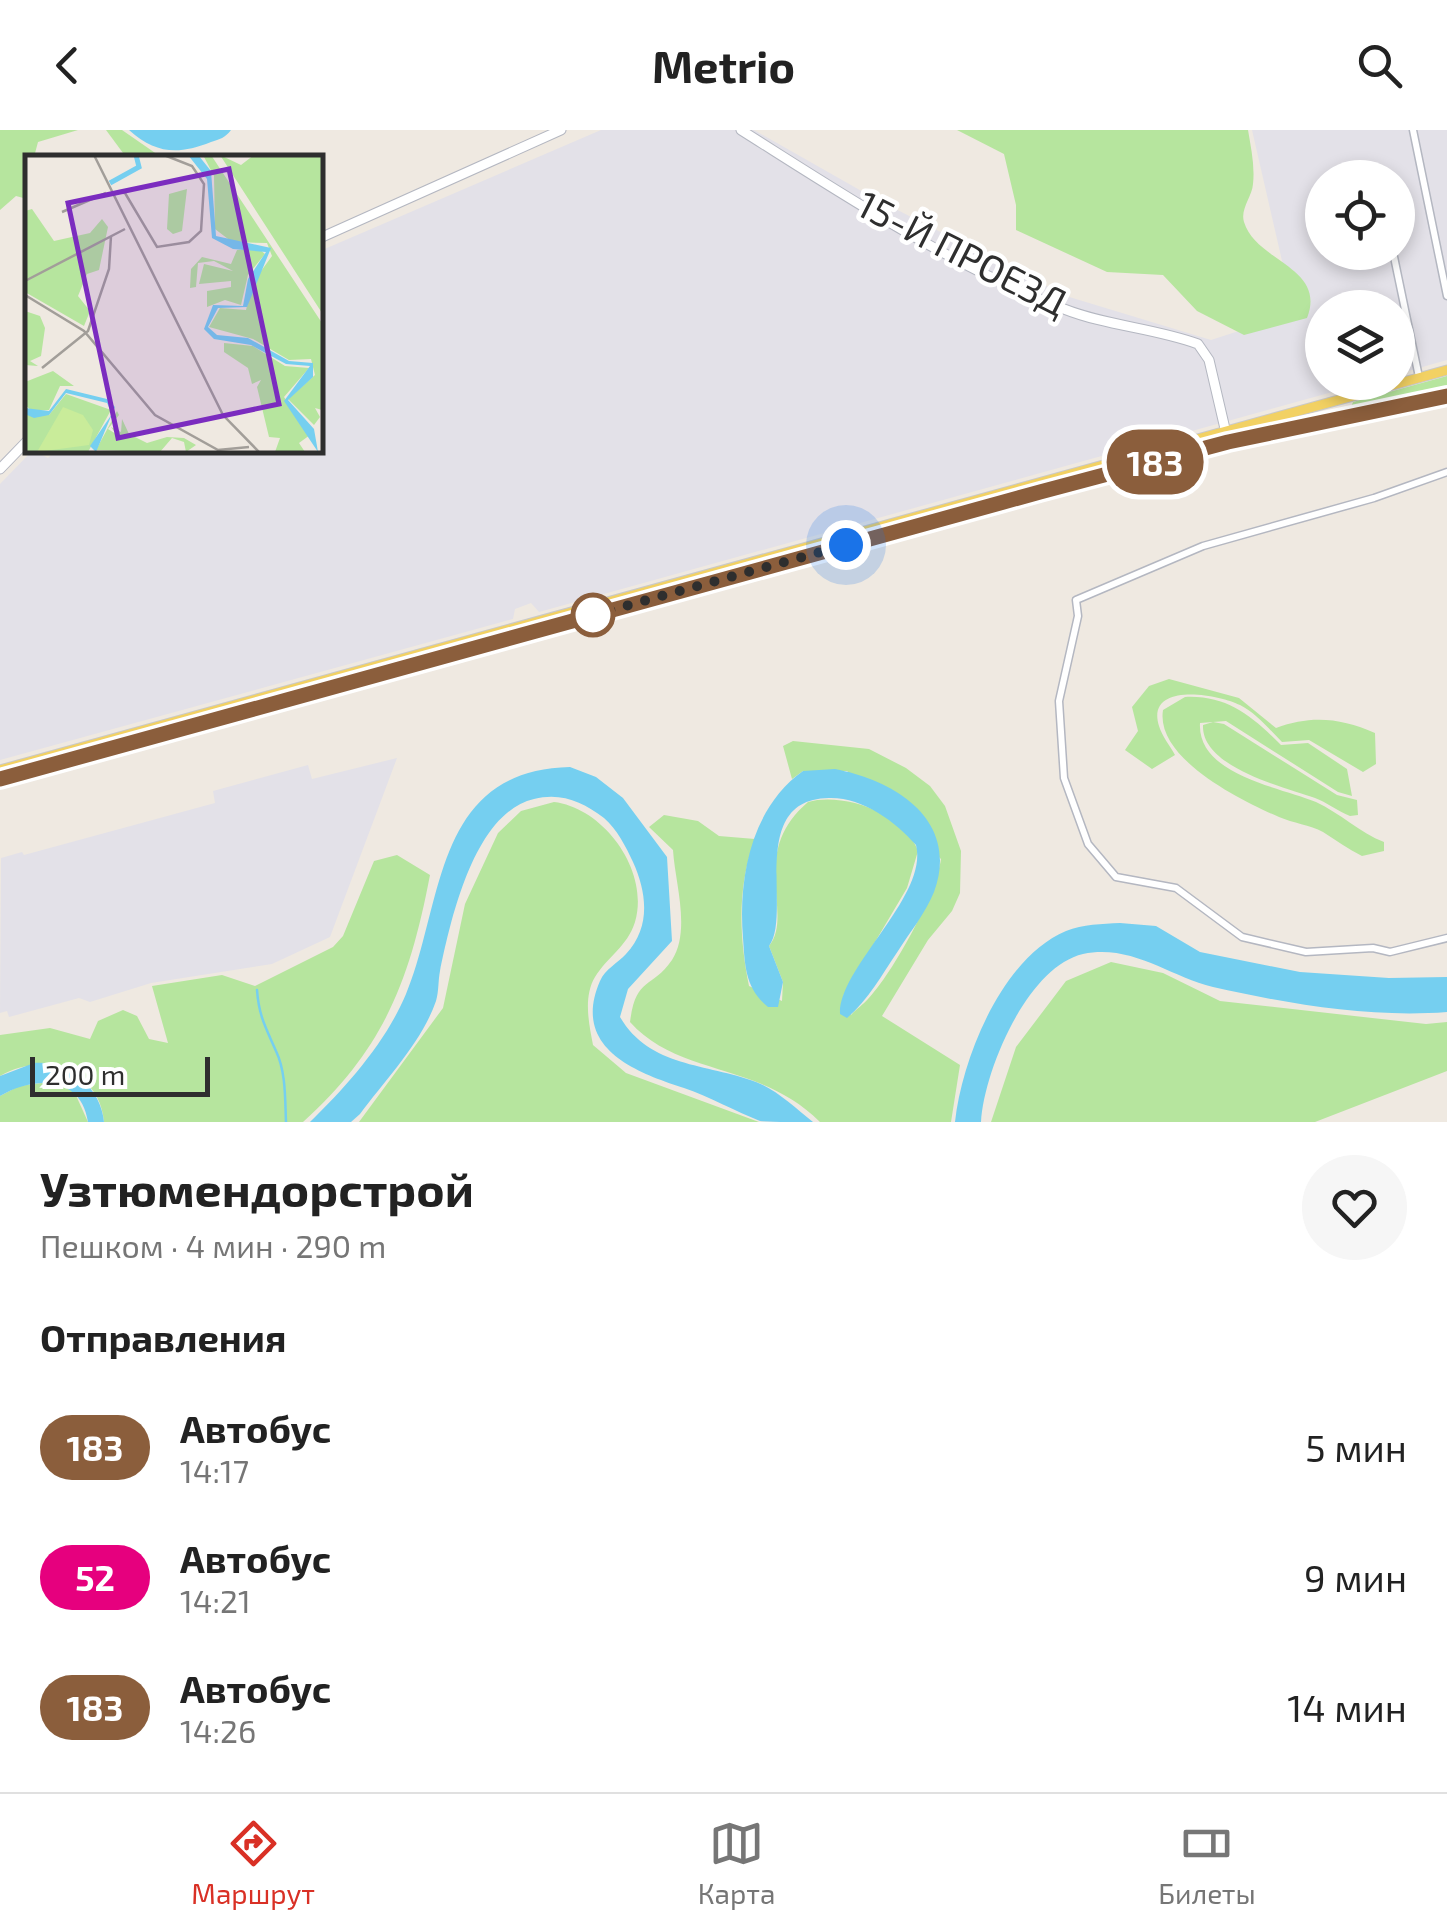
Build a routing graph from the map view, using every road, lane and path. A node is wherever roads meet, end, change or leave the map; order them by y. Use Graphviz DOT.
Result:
graph roads {
  1 [pos="561,130"];
  2 [pos="741,130"];
  3 [pos="1413,130"];
  4 [pos="322,237"];
  5 [pos="1396,270"];
  6 [pos="1447,296"];
  7 [pos="1447,370"];
  8 [pos="1419,378"];
  9 [pos="1415,379"];
  10 [pos="1447,396"];
  11 [pos="1343,400"];
  12 [pos="1347,400"];
  13 [pos="1302,411"];
  14 [pos="1351,416"];
  15 [pos="1306,426"];
  16 [pos="1227,438"];
  17 [pos="25,443"];
  18 [pos="0,469"];
  19 [pos="1447,472"];
  20 [pos="322,686"];
  21 [pos="0,770"];
  22 [pos="0,779"];
  23 [pos="1447,938"];
  1 -- 4 [label="street"];
  2 -- 16 [label="street, 15-Й ПРОЕЗД"];
  3 -- 6 [label="street"];
  5 -- 8 [label="street"];
  7 -- 8 [label="main road"];
  8 -- 9 [label="main road"];
  10 -- 14 [label="main road"];
  11 -- 13 [label="main road"];
  12 -- 14 [label="main road"];
  13 -- 15 [label="main road"];
  13 -- 16 [label="main road"];
  14 -- 15 [label="main road"];
  15 -- 16 [label="main road"];
  16 -- 20 [label="main road"];
  17 -- 18 [label="street"];
  19 -- 23 [label="street"];
  20 -- 21 [label="main road"];
  20 -- 22 [label="main road"];
}
